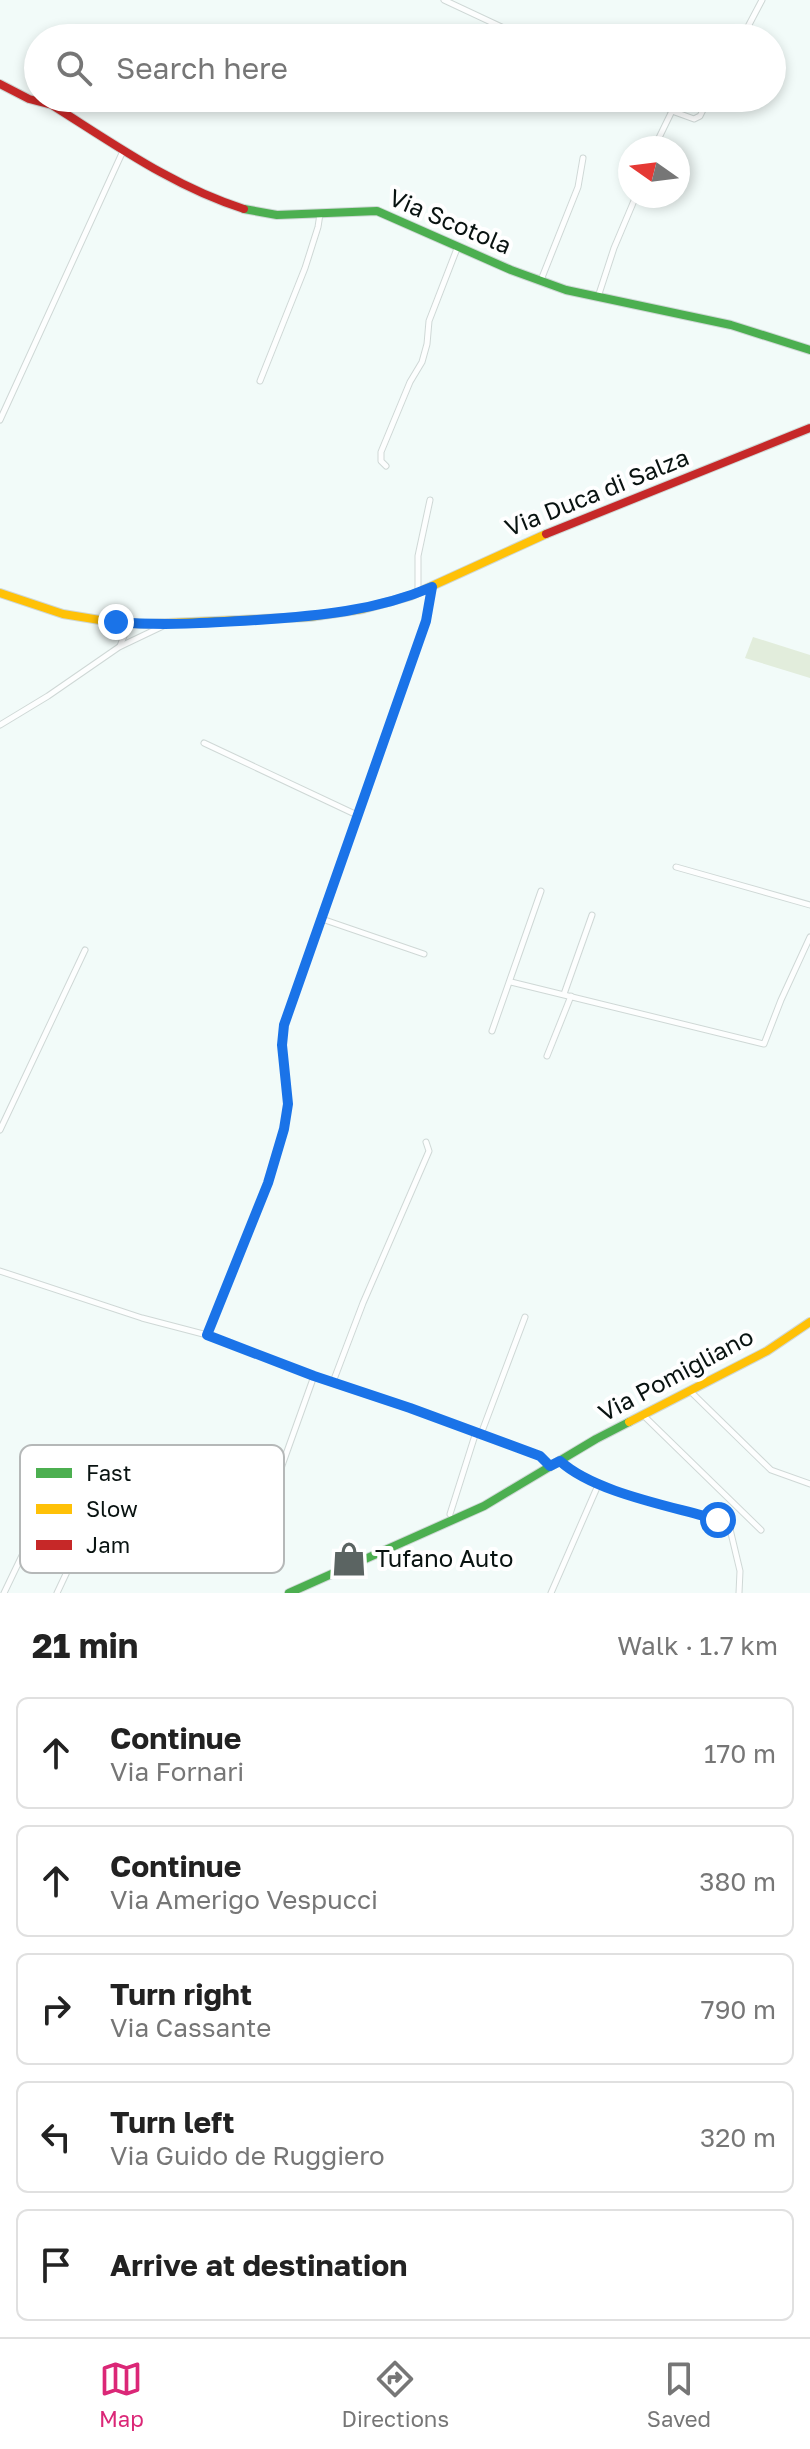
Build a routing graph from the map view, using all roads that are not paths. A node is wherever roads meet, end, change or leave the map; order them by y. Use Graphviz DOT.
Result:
graph roads {
  1 [pos="444,0"];
  2 [pos="762,0"];
  3 [pos="495,24"];
  4 [pos="749,24"];
  5 [pos="0,84"];
  6 [pos="24,96"];
  7 [pos="63,112"];
  8 [pos="672,112"];
  9 [pos="675,112"];
  10 [pos="702,112"];
  11 [pos="660,136"];
  12 [pos="123,151"];
  13 [pos="583,158"];
  14 [pos="631,208"];
  15 [pos="320,214"];
  16 [pos="458,246"];
  17 [pos="541,280"];
  18 [pos="598,298"];
  19 [pos="810,350"];
  20 [pos="260,381"];
  21 [pos="0,420"];
  22 [pos="810,428"];
  23 [pos="386,466"];
  24 [pos="430,500"];
  25 [pos="432,587"];
  26 [pos="0,593"];
  27 [pos="418,593"];
  28 [pos="116,622"];
  29 [pos="168,624"];
  30 [pos="119,647"];
  31 [pos="0,725"];
  32 [pos="204,743"];
  33 [pos="357,815"];
  34 [pos="676,867"];
  35 [pos="541,891"];
  36 [pos="810,905"];
  37 [pos="592,915"];
  38 [pos="322,919"];
  39 [pos="810,937"];
  40 [pos="85,950"];
  41 [pos="424,954"];
  42 [pos="511,982"];
  43 [pos="567,995"];
  44 [pos="492,1031"];
  45 [pos="547,1056"];
  46 [pos="0,1130"];
  47 [pos="426,1142"];
  48 [pos="0,1271"];
  49 [pos="525,1317"];
  50 [pos="810,1322"];
  51 [pos="207,1335"];
  52 [pos="314,1376"];
  53 [pos="333,1382"];
  54 [pos="689,1390"];
  55 [pos="643,1415"];
  56 [pos="479,1433"];
  57 [pos="284,1460"];
  58 [pos="560,1461"];
  59 [pos="550,1466"];
  60 [pos="599,1483"];
  61 [pos="810,1484"];
  62 [pos="450,1514"];
  63 [pos="761,1530"];
  64 [pos="20,1560"];
  65 [pos="66,1573"];
  66 [pos="4,1593"];
  67 [pos="57,1593"];
  68 [pos="289,1593"];
  69 [pos="551,1593"];
  70 [pos="739,1593"];
  1 -- 3 [label="street"];
  2 -- 4 [label="street"];
  5 -- 6 [label="street, Via Scotola"];
  7 -- 12 [label="street, Via Scotola"];
  8 -- 11 [label="street"];
  9 -- 10 [label="street"];
  12 -- 15 [label="street, Via Scotola"];
  12 -- 21 [label="street"];
  13 -- 17 [label="street"];
  14 -- 18 [label="street"];
  15 -- 16 [label="street, Via Scotola"];
  15 -- 20 [label="street"];
  16 -- 17 [label="street, Via Scotola"];
  16 -- 23 [label="street"];
  17 -- 18 [label="street, Via Scotola"];
  18 -- 19 [label="street, Via Scotola"];
  22 -- 25 [label="street, Via Duca di Salza"];
  24 -- 27 [label="street"];
  25 -- 27 [label="street, Via Duca di Salza"];
  25 -- 33 [label="street"];
  26 -- 28 [label="street, Via Duca di Salza"];
  27 -- 29 [label="street, Via Duca di Salza"];
  28 -- 29 [label="street, Via Duca di Salza"];
  28 -- 30 [label="street"];
  29 -- 30 [label="street"];
  30 -- 31 [label="street"];
  32 -- 33 [label="street"];
  33 -- 38 [label="street"];
  34 -- 36 [label="street"];
  35 -- 42 [label="street"];
  37 -- 43 [label="street"];
  38 -- 41 [label="street"];
  38 -- 51 [label="street"];
  39 -- 43 [label="street"];
  40 -- 46 [label="street"];
  42 -- 43 [label="street"];
  42 -- 44 [label="street"];
  43 -- 45 [label="street"];
  47 -- 53 [label="street"];
  48 -- 51 [label="street"];
  49 -- 56 [label="street"];
  50 -- 54 [label="street, Via Pomigliano"];
  51 -- 52 [label="street"];
  52 -- 53 [label="street"];
  52 -- 57 [label="street"];
  53 -- 56 [label="street"];
  54 -- 55 [label="street, Via Pomigliano"];
  54 -- 61 [label="street"];
  55 -- 58 [label="street, Via Pomigliano"];
  55 -- 63 [label="street"];
  56 -- 59 [label="street"];
  56 -- 62 [label="street"];
  58 -- 59 [label="street, Via Pomigliano"];
  58 -- 60 [label="street"];
  59 -- 68 [label="street, Via Pomigliano"];
  60 -- 69 [label="street"];
  60 -- 70 [label="street"];
  64 -- 66 [label="street"];
  65 -- 67 [label="street"];
}
